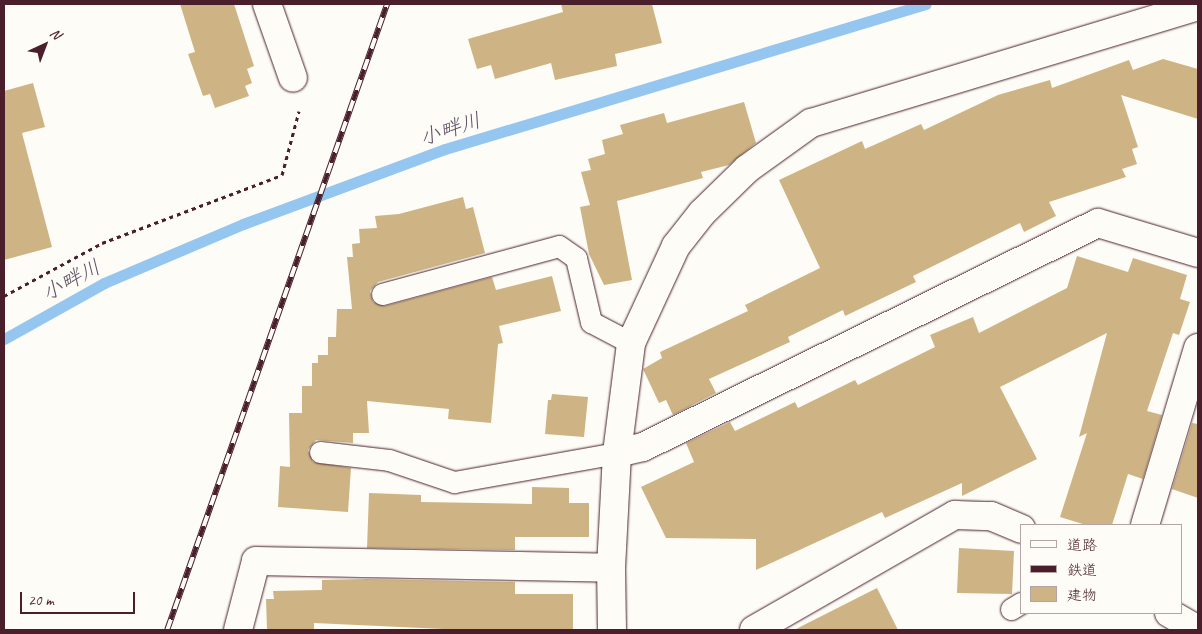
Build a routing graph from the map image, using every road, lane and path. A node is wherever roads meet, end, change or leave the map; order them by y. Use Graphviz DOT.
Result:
graph roads {
  1 [pos="267,4"];
  2 [pos="1198,6"];
  3 [pos="293,78"];
  4 [pos="1198,253"];
  5 [pos="382,294"];
  6 [pos="4,296"];
  7 [pos="631,343"];
  8 [pos="1198,348"];
  9 [pos="320,452"];
  10 [pos="616,454"];
  11 [pos="1145,524"];
  12 [pos="1020,529"];
  13 [pos="611,568"];
  14 [pos="1171,614"];
  15 [pos="238,630"];
  16 [pos="612,630"];
  17 [pos="754,630"];
  18 [pos="1198,630"];
  1 -- 3 [label="street"];
  2 -- 7 [label="street"];
  3 -- 6 [label="path"];
  4 -- 10 [label="street"];
  5 -- 7 [label="lane"];
  7 -- 10 [label="street"];
  8 -- 11 [label="street"];
  9 -- 10 [label="lane"];
  10 -- 13 [label="street"];
  12 -- 17 [label="street"];
  13 -- 15 [label="street"];
  13 -- 16 [label="street"];
  14 -- 18 [label="street"];
}
